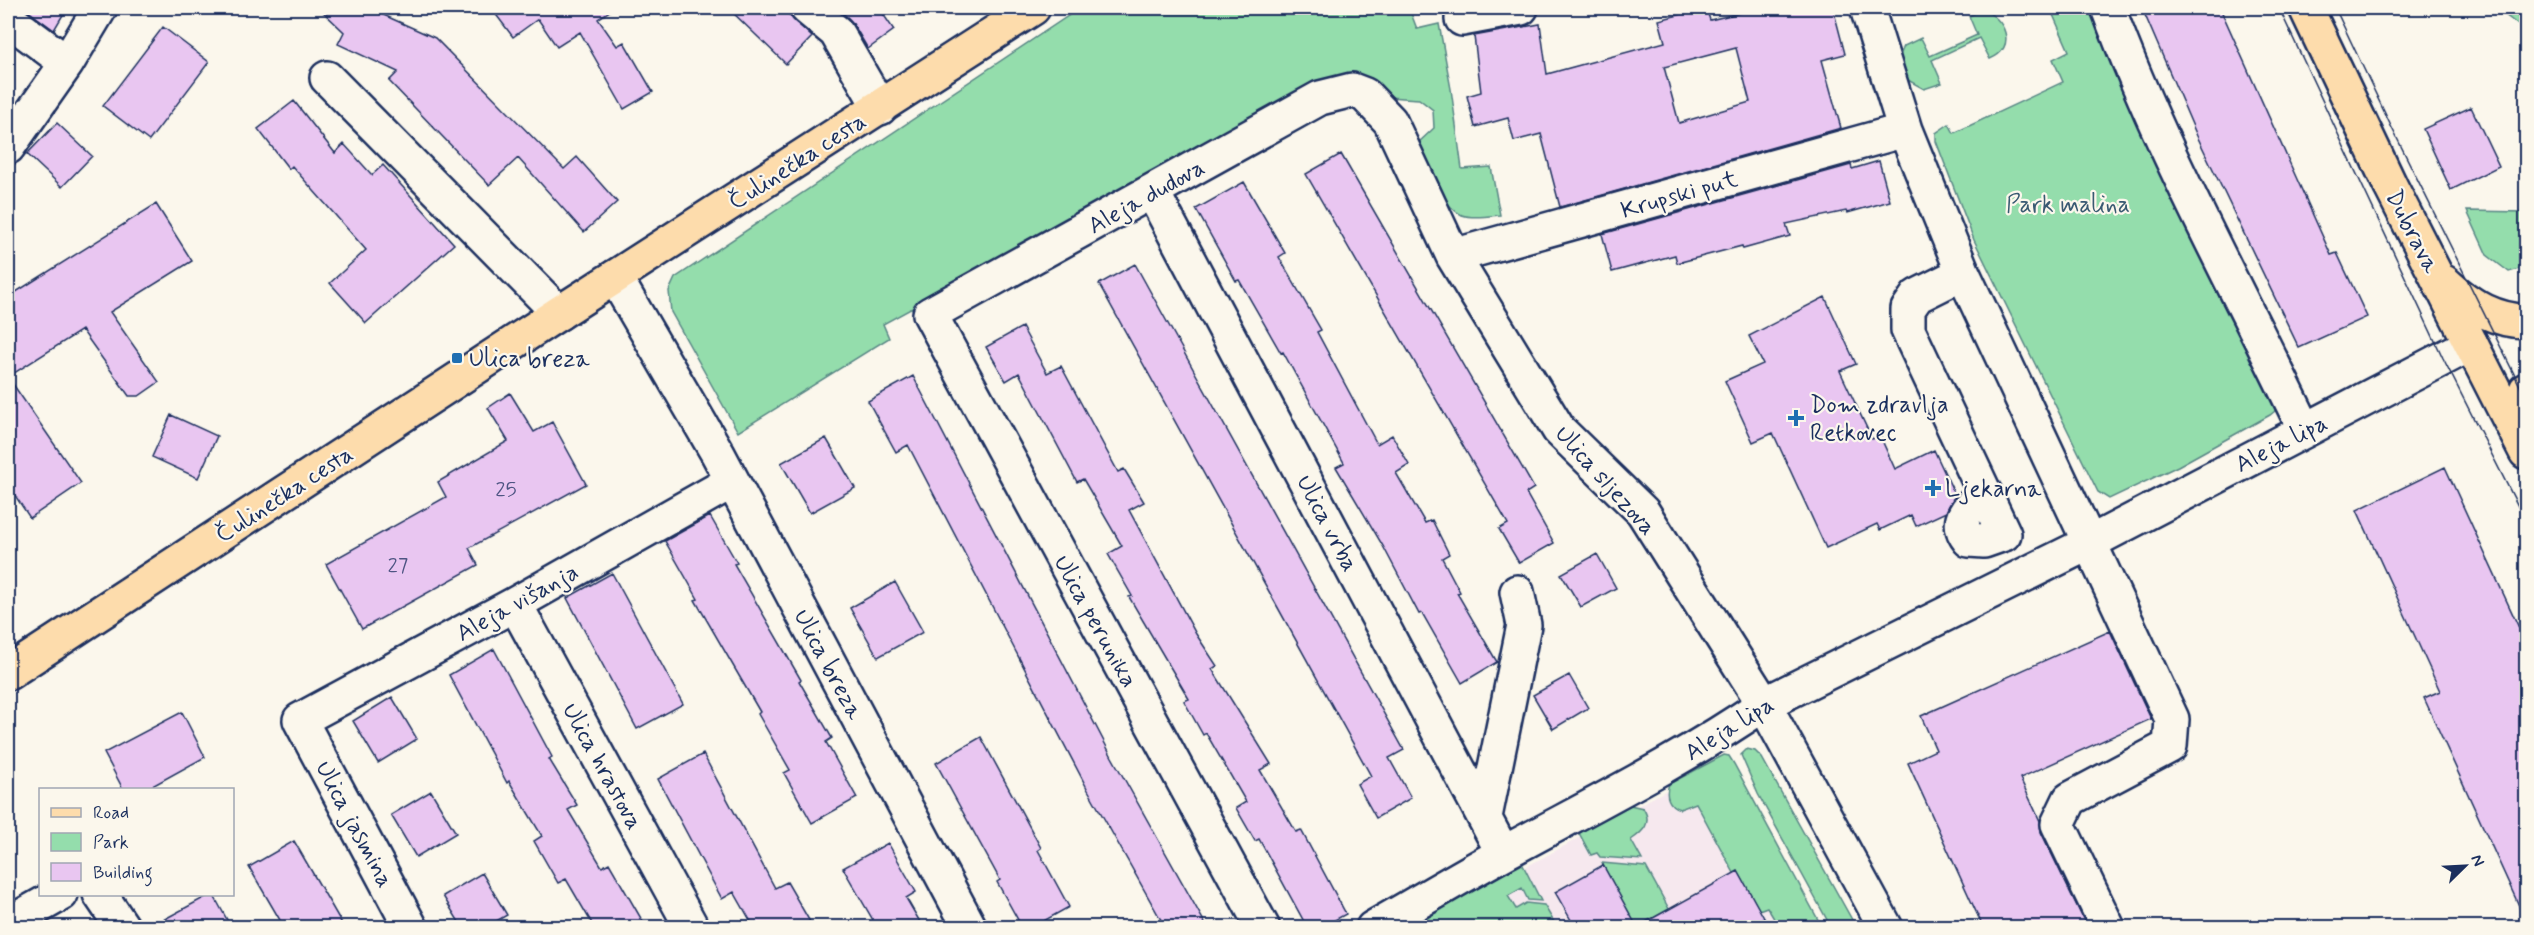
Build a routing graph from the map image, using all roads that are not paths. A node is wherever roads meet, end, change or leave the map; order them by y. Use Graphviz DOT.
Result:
graph roads {
  1 [pos="100,8"];
  2 [pos="807,8"];
  3 [pos="1033,8"];
  4 [pos="1521,8"];
  5 [pos="1867,8"];
  6 [pos="2108,8"];
  7 [pos="2306,8"];
  8 [pos="8,19"];
  9 [pos="1462,19"];
  10 [pos="67,63"];
  11 [pos="327,78"];
  12 [pos="1365,95"];
  13 [pos="880,108"];
  14 [pos="1905,130"];
  15 [pos="8,147"];
  16 [pos="1153,193"];
  17 [pos="1453,256"];
  18 [pos="1964,273"];
  19 [pos="2434,273"];
  20 [pos="615,277"];
  21 [pos="559,313"];
  22 [pos="930,314"];
  23 [pos="2526,321"];
  24 [pos="2471,344"];
  25 [pos="2526,390"];
  26 [pos="2305,430"];
  27 [pos="2524,446"];
  28 [pos="731,482"];
  29 [pos="2004,534"];
  30 [pos="2091,542"];
  31 [pos="1517,592"];
  32 [pos="515,604"];
  33 [pos="8,673"];
  34 [pos="1764,704"];
  35 [pos="300,720"];
  36 [pos="1485,817"];
  37 [pos="1503,853"];
  38 [pos="57,896"];
  39 [pos="8,924"];
  40 [pos="411,927"];
  41 [pos="692,927"];
  42 [pos="970,927"];
  43 [pos="1263,927"];
  44 [pos="1373,927"];
  45 [pos="1886,927"];
  46 [pos="2108,927"];
  1 -- 10 [label="street"];
  2 -- 13 [label="street"];
  3 -- 13 [label="main road, Čulinečka cesta"];
  4 -- 9 [label="street"];
  5 -- 14 [label="street"];
  6 -- 26 [label="street"];
  7 -- 19 [label="main road, Dubrava"];
  8 -- 10 [label="street"];
  10 -- 15 [label="street"];
  11 -- 21 [label="street"];
  12 -- 16 [label="street, Aleja dudova"];
  12 -- 17 [label="street, Ulica sljezova"];
  13 -- 20 [label="main road, Čulinečka cesta"];
  14 -- 17 [label="street, Krupski put"];
  14 -- 18 [label="street"];
  16 -- 22 [label="street, Aleja dudova"];
  16 -- 36 [label="street, Ulica vrba"];
  17 -- 34 [label="street, Ulica sljezova"];
  18 -- 29 [label="street"];
  18 -- 30 [label="street"];
  19 -- 23 [label="main road"];
  19 -- 24 [label="main road, Dubrava"];
  20 -- 21 [label="main road, Čulinečka cesta"];
  20 -- 28 [label="street, Ulica breza"];
  21 -- 33 [label="main road, Čulinečka cesta"];
  22 -- 43 [label="street, Ulica perunika"];
  24 -- 26 [label="street, Aleja lipa"];
  24 -- 27 [label="main road, Dubrava"];
  25 -- 27 [label="main road"];
  26 -- 30 [label="street, Aleja lipa"];
  28 -- 32 [label="street, Aleja višanja"];
  28 -- 42 [label="street, Ulica breza"];
  30 -- 34 [label="street, Aleja lipa"];
  30 -- 46 [label="street"];
  31 -- 36 [label="street"];
  32 -- 35 [label="street, Aleja višanja"];
  32 -- 41 [label="street, Ulica hrastova"];
  34 -- 37 [label="street, Aleja lipa"];
  34 -- 45 [label="street, Ulica sljezova"];
  35 -- 40 [label="street, Ulica jasmina"];
  36 -- 37 [label="street, Ulica vrba"];
  37 -- 44 [label="street, Aleja lipa"];
  38 -- 39 [label="street"];
}
